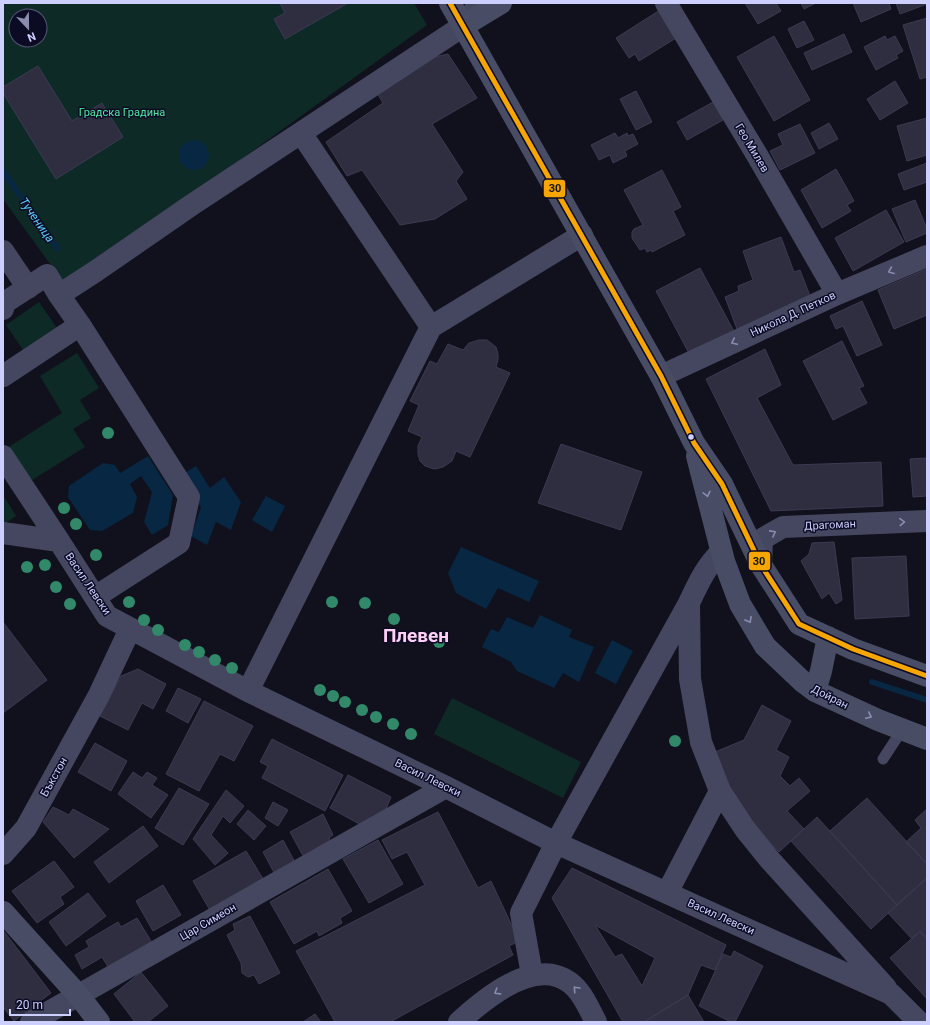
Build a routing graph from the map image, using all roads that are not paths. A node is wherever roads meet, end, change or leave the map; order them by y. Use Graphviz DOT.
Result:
graph roads {
  1 [pos="450,3"];
  2 [pos="481,3"];
  3 [pos="502,3"];
  4 [pos="666,3"];
  5 [pos="463,26"];
  6 [pos="301,133"];
  7 [pos="582,235"];
  8 [pos="3,251"];
  9 [pos="927,256"];
  10 [pos="28,288"];
  11 [pos="837,294"];
  12 [pos="59,295"];
  13 [pos="3,309"];
  14 [pos="80,325"];
  15 [pos="431,327"];
  16 [pos="3,376"];
  17 [pos="661,376"];
  18 [pos="694,443"];
  19 [pos="3,456"];
  20 [pos="927,521"];
  21 [pos="3,533"];
  22 [pos="60,541"];
  23 [pos="722,556"];
  24 [pos="761,565"];
  25 [pos="95,597"];
  26 [pos="689,603"];
  27 [pos="130,629"];
  28 [pos="828,637"];
  29 [pos="927,676"];
  30 [pos="248,690"];
  31 [pos="815,690"];
  32 [pos="902,730"];
  33 [pos="927,740"];
  34 [pos="883,759"];
  35 [pos="446,787"];
  36 [pos="720,791"];
  37 [pos="556,843"];
  38 [pos="3,854"];
  39 [pos="667,893"];
  40 [pos="3,912"];
  41 [pos="532,975"];
  42 [pos="891,994"];
  43 [pos="79,996"];
  44 [pos="912,1019"];
  45 [pos="31,1022"];
  46 [pos="99,1022"];
  47 [pos="459,1022"];
  48 [pos="596,1022"];
  1 -- 5 [label="main road"];
  2 -- 5 [label="street"];
  3 -- 5 [label="main road"];
  4 -- 11 [label="street, Гео Милев"];
  5 -- 6 [label="street"];
  5 -- 7 [label="main road"];
  6 -- 12 [label="street"];
  6 -- 15 [label="street"];
  7 -- 15 [label="street"];
  7 -- 17 [label="main road"];
  8 -- 10 [label="street"];
  9 -- 11 [label="street, Никола Д. Петков, one-way"];
  10 -- 12 [label="street"];
  10 -- 13 [label="street"];
  11 -- 17 [label="street, Никола Д. Петков, one-way"];
  12 -- 14 [label="street"];
  14 -- 16 [label="street"];
  14 -- 25 [label="street"];
  15 -- 30 [label="street"];
  17 -- 18 [label="main road"];
  18 -- 23 [label="main road, one-way"];
  18 -- 24 [label="main road"];
  19 -- 22 [label="street, Васил Левски"];
  24 -- 20 [label="street, Драгоман, one-way"];
  21 -- 22 [label="street"];
  22 -- 25 [label="street, Васил Левски"];
  23 -- 26 [label="street"];
  23 -- 31 [label="main road, Дойран, one-way"];
  24 -- 28 [label="main road"];
  25 -- 27 [label="street, Васил Левски"];
  26 -- 36 [label="street"];
  26 -- 37 [label="street"];
  27 -- 30 [label="street, Васил Левски"];
  27 -- 38 [label="street, Бъкстон"];
  28 -- 29 [label="main road"];
  28 -- 31 [label="main road"];
  30 -- 35 [label="street, Васил Левски"];
  31 -- 32 [label="main road, Дойран, one-way"];
  32 -- 33 [label="main road, Дойран"];
  32 -- 34 [label="lane"];
  35 -- 37 [label="street, Васил Левски"];
  35 -- 43 [label="street, Цар Симеон"];
  36 -- 39 [label="street"];
  36 -- 42 [label="street"];
  37 -- 39 [label="street, Васил Левски"];
  37 -- 41 [label="street"];
  39 -- 42 [label="street, Васил Левски"];
  40 -- 43 [label="main road"];
  41 -- 47 [label="street, one-way"];
  48 -- 41 [label="street, one-way"];
  42 -- 44 [label="street, Васил Левски"];
  43 -- 45 [label="street, Цар Симеон"];
  43 -- 46 [label="main road"];
}
